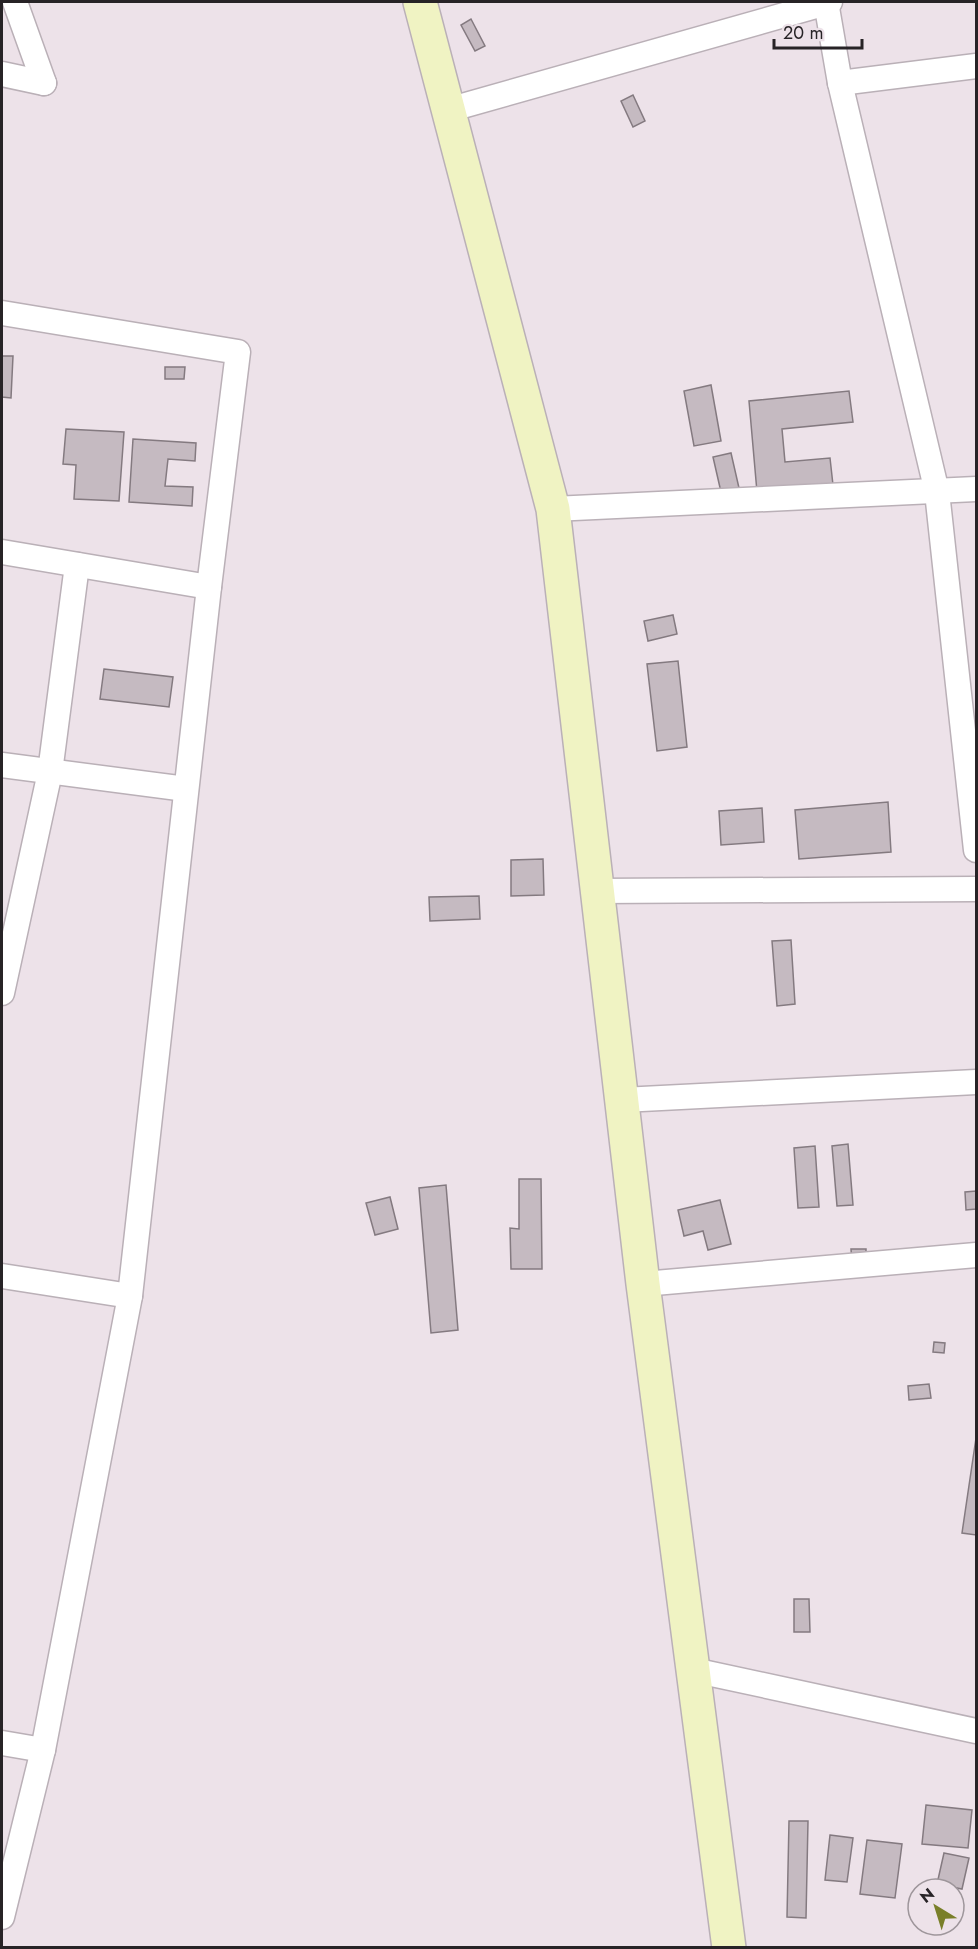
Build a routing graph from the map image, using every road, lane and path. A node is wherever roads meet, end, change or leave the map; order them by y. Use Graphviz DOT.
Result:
graph roads {
  1 [pos="15,2"];
  2 [pos="420,2"];
  3 [pos="828,2"];
  4 [pos="976,66"];
  5 [pos="2,74"];
  6 [pos="840,83"];
  7 [pos="448,110"];
  8 [pos="2,313"];
  9 [pos="976,489"];
  10 [pos="937,492"];
  11 [pos="553,509"];
  12 [pos="2,552"];
  13 [pos="77,565"];
  14 [pos="209,587"];
  15 [pos="2,765"];
  16 [pos="50,772"];
  17 [pos="186,789"];
  18 [pos="976,850"];
  19 [pos="976,889"];
  20 [pos="597,891"];
  21 [pos="2,993"];
  22 [pos="976,1082"];
  23 [pos="621,1100"];
  24 [pos="976,1255"];
  25 [pos="2,1276"];
  26 [pos="643,1284"];
  27 [pos="130,1296"];
  28 [pos="693,1670"];
  29 [pos="976,1731"];
  30 [pos="2,1743"];
  31 [pos="43,1750"];
  32 [pos="2,1917"];
  33 [pos="729,1947"];
  1 -- 5 [label="street"];
  2 -- 7 [label="street"];
  3 -- 6 [label="street"];
  3 -- 7 [label="street"];
  4 -- 6 [label="street"];
  6 -- 10 [label="street"];
  7 -- 11 [label="street"];
  8 -- 14 [label="street"];
  9 -- 10 [label="street"];
  10 -- 11 [label="street"];
  10 -- 18 [label="street"];
  11 -- 20 [label="street"];
  12 -- 13 [label="street"];
  13 -- 14 [label="street"];
  13 -- 16 [label="street"];
  14 -- 17 [label="street"];
  15 -- 16 [label="street"];
  16 -- 17 [label="street"];
  16 -- 21 [label="street"];
  17 -- 27 [label="street"];
  19 -- 20 [label="street"];
  20 -- 23 [label="street"];
  22 -- 23 [label="street"];
  23 -- 26 [label="street"];
  24 -- 26 [label="street"];
  25 -- 27 [label="street"];
  26 -- 28 [label="street"];
  27 -- 31 [label="street"];
  28 -- 29 [label="street"];
  28 -- 33 [label="street"];
  30 -- 31 [label="street"];
  31 -- 32 [label="street"];
}
